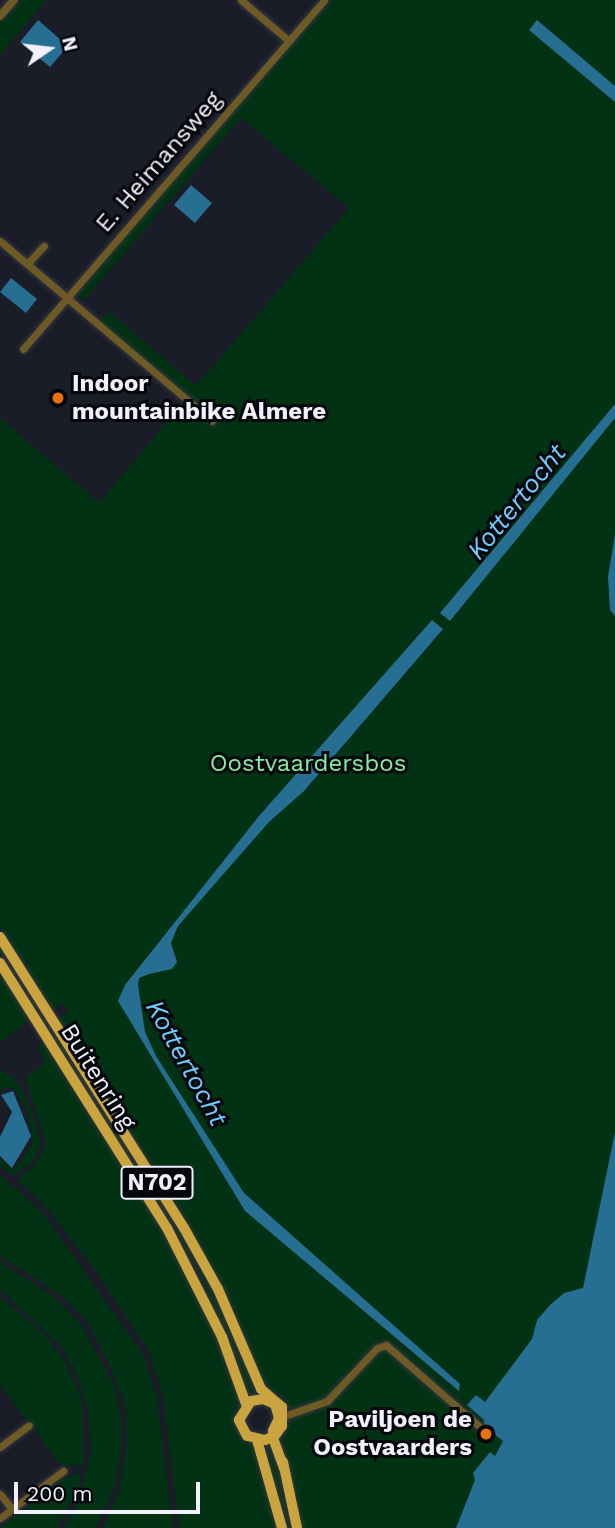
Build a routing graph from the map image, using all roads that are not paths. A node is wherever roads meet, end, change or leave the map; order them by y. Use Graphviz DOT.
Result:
graph roads {
  1 [pos="14,0"];
  2 [pos="240,0"];
  3 [pos="324,0"];
  4 [pos="0,16"];
  5 [pos="289,41"];
  6 [pos="0,241"];
  7 [pos="44,246"];
  8 [pos="27,264"];
  9 [pos="67,298"];
  10 [pos="23,349"];
  11 [pos="212,421"];
  12 [pos="0,937"];
  13 [pos="0,963"];
  14 [pos="246,1404"];
  15 [pos="275,1405"];
  16 [pos="29,1425"];
  17 [pos="480,1427"];
  18 [pos="275,1434"];
  19 [pos="257,1440"];
  20 [pos="0,1447"];
  21 [pos="63,1471"];
  22 [pos="0,1494"];
  23 [pos="12,1509"];
  24 [pos="0,1518"];
  25 [pos="282,1528"];
  26 [pos="298,1528"];
  1 -- 4 [label="street"];
  2 -- 5 [label="street"];
  3 -- 5 [label="street, E. Heimansweg"];
  5 -- 9 [label="street, E. Heimansweg"];
  6 -- 8 [label="street"];
  7 -- 8 [label="street"];
  8 -- 9 [label="street"];
  9 -- 10 [label="street, E. Heimansweg"];
  9 -- 11 [label="street"];
  12 -- 15 [label="highway, Buitenring / N702"];
  13 -- 14 [label="highway, Buitenring / N702"];
  14 -- 15 [label="highway"];
  14 -- 19 [label="highway, N702"];
  15 -- 17 [label="street"];
  15 -- 18 [label="highway"];
  16 -- 20 [label="street"];
  18 -- 19 [label="highway"];
  18 -- 26 [label="highway"];
  19 -- 25 [label="highway, N702"];
  21 -- 23 [label="street"];
  22 -- 23 [label="street"];
  23 -- 24 [label="street"];
}
